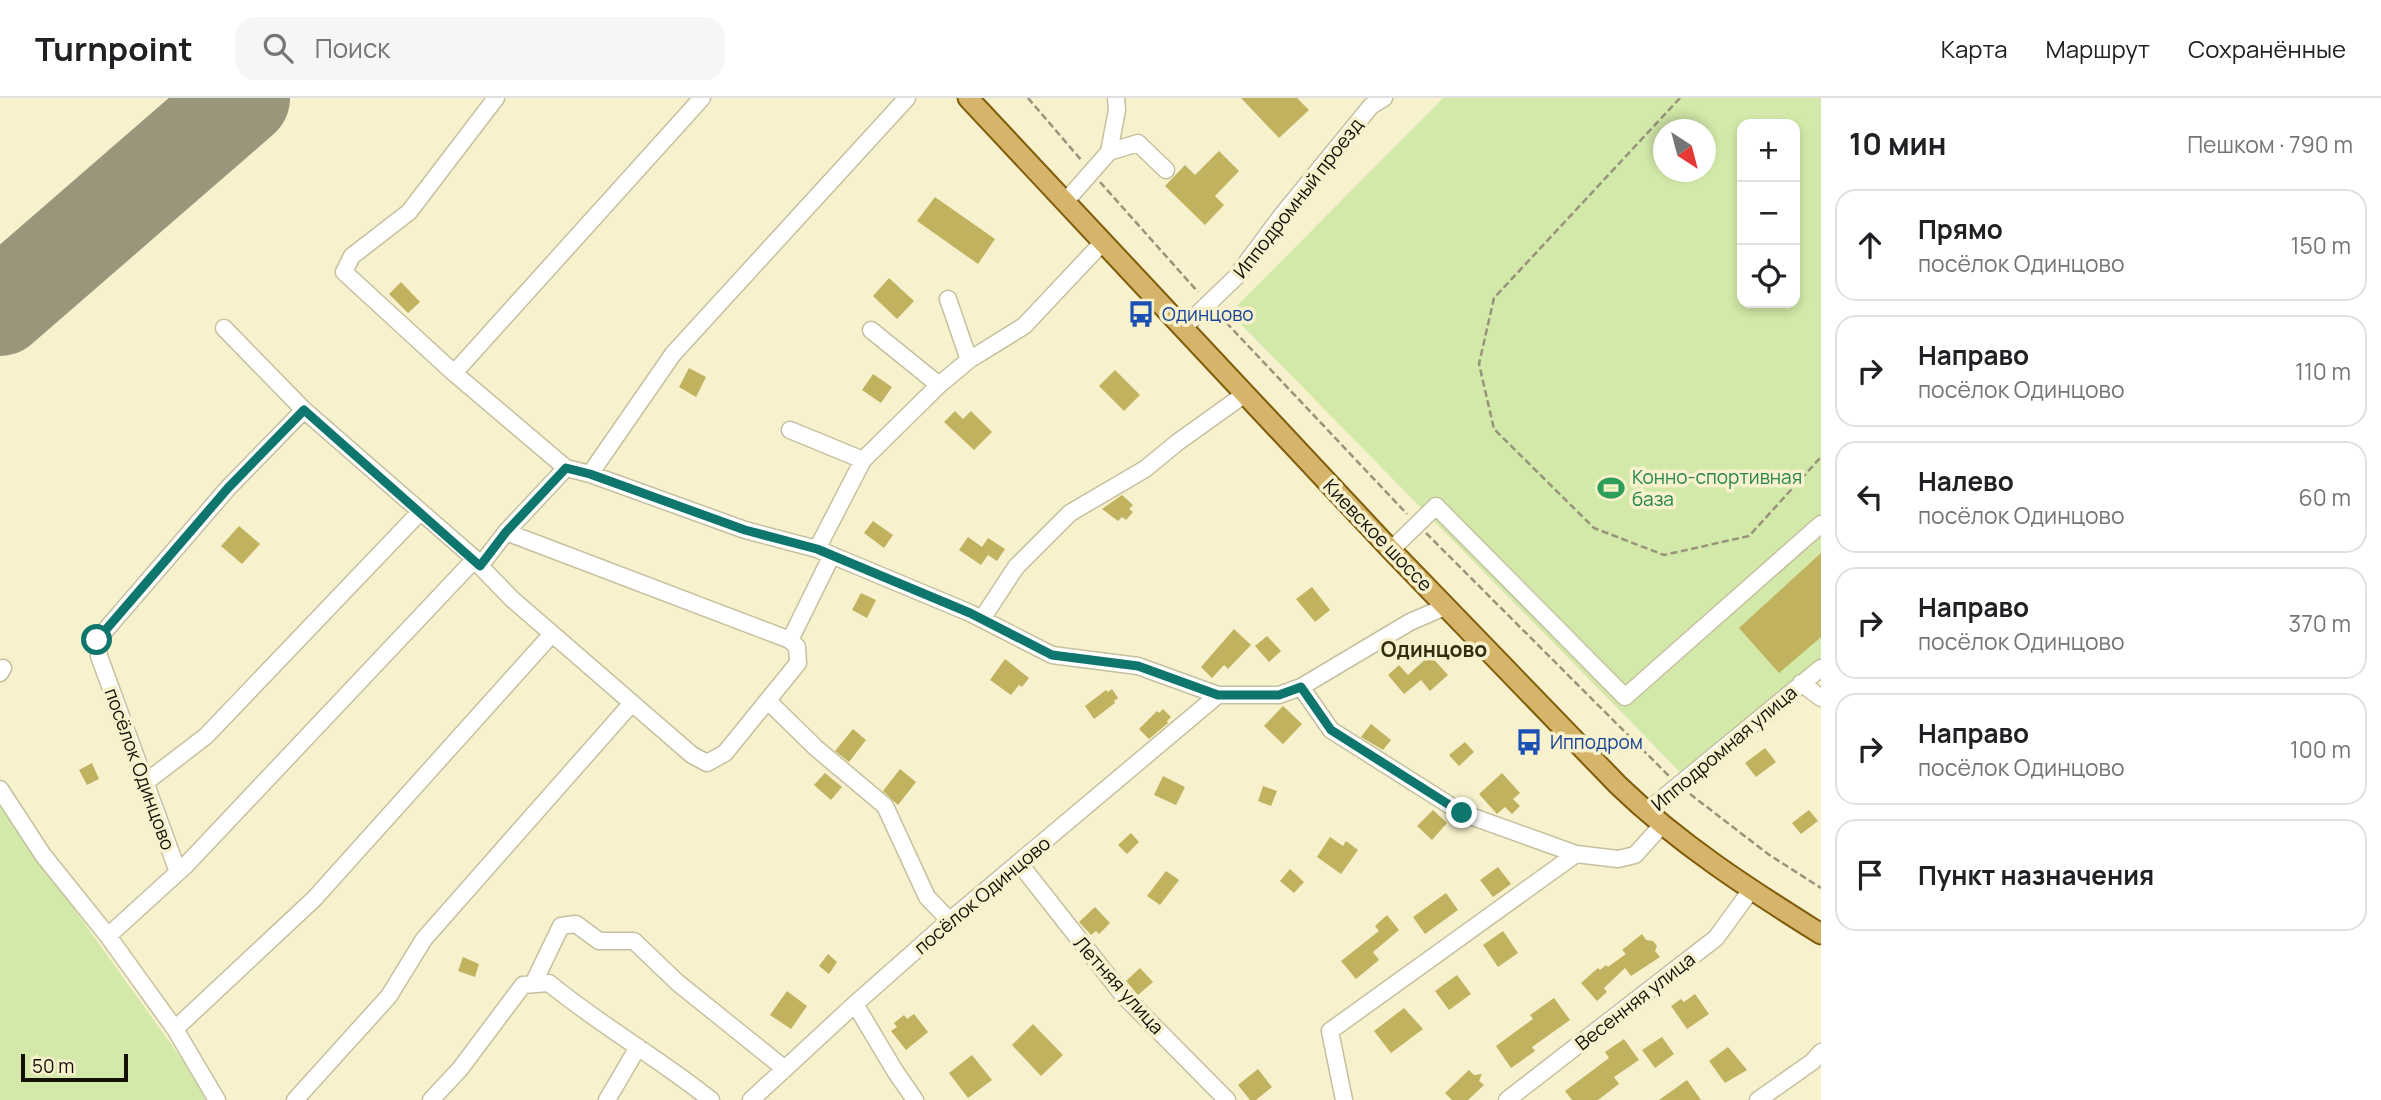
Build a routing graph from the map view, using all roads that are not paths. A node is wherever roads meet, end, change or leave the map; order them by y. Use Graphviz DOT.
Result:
graph roads {
  1 [pos="496,98"];
  2 [pos="702,98"];
  3 [pos="907,98"];
  4 [pos="968,98"];
  5 [pos="1116,98"];
  6 [pos="1384,98"];
  7 [pos="1109,152"];
  8 [pos="1166,170"];
  9 [pos="1065,202"];
  10 [pos="1103,242"];
  11 [pos="948,299"];
  12 [pos="223,328"];
  13 [pos="1183,328"];
  14 [pos="871,330"];
  15 [pos="970,360"];
  16 [pos="454,373"];
  17 [pos="939,385"];
  18 [pos="1245,394"];
  19 [pos="304,410"];
  20 [pos="790,430"];
  21 [pos="863,460"];
  22 [pos="566,468"];
  23 [pos="590,474"];
  24 [pos="420,512"];
  25 [pos="1821,524"];
  26 [pos="506,532"];
  27 [pos="1391,550"];
  28 [pos="824,552"];
  29 [pos="478,563"];
  30 [pos="1447,606"];
  31 [pos="982,619"];
  32 [pos="552,634"];
  33 [pos="790,640"];
  34 [pos="1821,668"];
  35 [pos="1801,683"];
  36 [pos="1301,687"];
  37 [pos="1218,695"];
  38 [pos="1821,698"];
  39 [pos="768,701"];
  40 [pos="632,703"];
  41 [pos="145,782"];
  42 [pos="0,789"];
  43 [pos="1646,812"];
  44 [pos="1662,824"];
  45 [pos="1576,854"];
  46 [pos="1019,863"];
  47 [pos="178,872"];
  48 [pos="1751,890"];
  49 [pos="950,921"];
  50 [pos="1821,934"];
  51 [pos="108,936"];
  52 [pos="533,984"];
  53 [pos="855,1004"];
  54 [pos="175,1029"];
  55 [pos="638,1047"];
  56 [pos="1818,1062"];
  57 [pos="785,1069"];
  58 [pos="217,1100"];
  59 [pos="295,1100"];
  60 [pos="431,1100"];
  61 [pos="607,1100"];
  62 [pos="711,1100"];
  63 [pos="751,1100"];
  64 [pos="915,1100"];
  65 [pos="1227,1100"];
  66 [pos="1344,1100"];
  67 [pos="1507,1100"];
  68 [pos="1758,1100"];
  1 -- 16 [label="street"];
  2 -- 16 [label="street"];
  3 -- 23 [label="street"];
  4 -- 9 [label="main road, Киевское шоссе"];
  5 -- 7 [label="street"];
  6 -- 13 [label="street, Ипподромный проезд"];
  7 -- 8 [label="street"];
  7 -- 9 [label="street"];
  9 -- 10 [label="main road, Киевское шоссе"];
  10 -- 13 [label="main road, Киевское шоссе"];
  10 -- 15 [label="street"];
  11 -- 15 [label="street"];
  12 -- 19 [label="street"];
  13 -- 18 [label="main road, Киевское шоссе"];
  14 -- 17 [label="street"];
  15 -- 17 [label="street"];
  16 -- 22 [label="street"];
  17 -- 21 [label="street"];
  18 -- 27 [label="main road, Киевское шоссе"];
  18 -- 31 [label="street"];
  19 -- 24 [label="street"];
  19 -- 41 [label="street, посёлок Одинцово"];
  20 -- 21 [label="street"];
  21 -- 28 [label="street"];
  22 -- 23 [label="street"];
  22 -- 26 [label="street, посёлок Одинцово"];
  23 -- 28 [label="street"];
  24 -- 29 [label="street"];
  24 -- 41 [label="street"];
  25 -- 27 [label="street"];
  26 -- 29 [label="street, посёлок Одинцово"];
  26 -- 33 [label="street"];
  27 -- 30 [label="main road, Киевское шоссе"];
  28 -- 31 [label="street"];
  28 -- 33 [label="street"];
  29 -- 32 [label="street"];
  29 -- 47 [label="street, посёлок Одинцово"];
  30 -- 36 [label="street"];
  30 -- 43 [label="main road, Киевское шоссе"];
  31 -- 37 [label="street"];
  32 -- 40 [label="street"];
  32 -- 54 [label="street"];
  33 -- 39 [label="street"];
  34 -- 35 [label="street, Ипподромная улица"];
  35 -- 38 [label="street, Ипподромная улица"];
  35 -- 43 [label="street, Ипподромная улица"];
  36 -- 37 [label="street"];
  36 -- 45 [label="street"];
  37 -- 46 [label="street, посёлок Одинцово"];
  39 -- 40 [label="street"];
  39 -- 49 [label="street"];
  40 -- 59 [label="street"];
  41 -- 47 [label="street, посёлок Одинцово"];
  42 -- 51 [label="street"];
  43 -- 44 [label="main road, Киевское шоссе"];
  44 -- 45 [label="street"];
  44 -- 48 [label="main road, Киевское шоссе"];
  45 -- 66 [label="street"];
  46 -- 49 [label="street, посёлок Одинцово"];
  46 -- 65 [label="street, Летняя улица"];
  47 -- 51 [label="street, посёлок Одинцово"];
  48 -- 50 [label="main road, Киевское шоссе"];
  48 -- 67 [label="street, Весенняя улица"];
  49 -- 53 [label="street, посёлок Одинцово"];
  51 -- 54 [label="street"];
  52 -- 55 [label="street"];
  52 -- 57 [label="street"];
  52 -- 60 [label="street"];
  53 -- 57 [label="street, посёлок Одинцово"];
  53 -- 64 [label="street"];
  54 -- 58 [label="street"];
  55 -- 61 [label="street"];
  55 -- 62 [label="street"];
  56 -- 68 [label="street"];
  57 -- 63 [label="street, посёлок Одинцово"];
}
